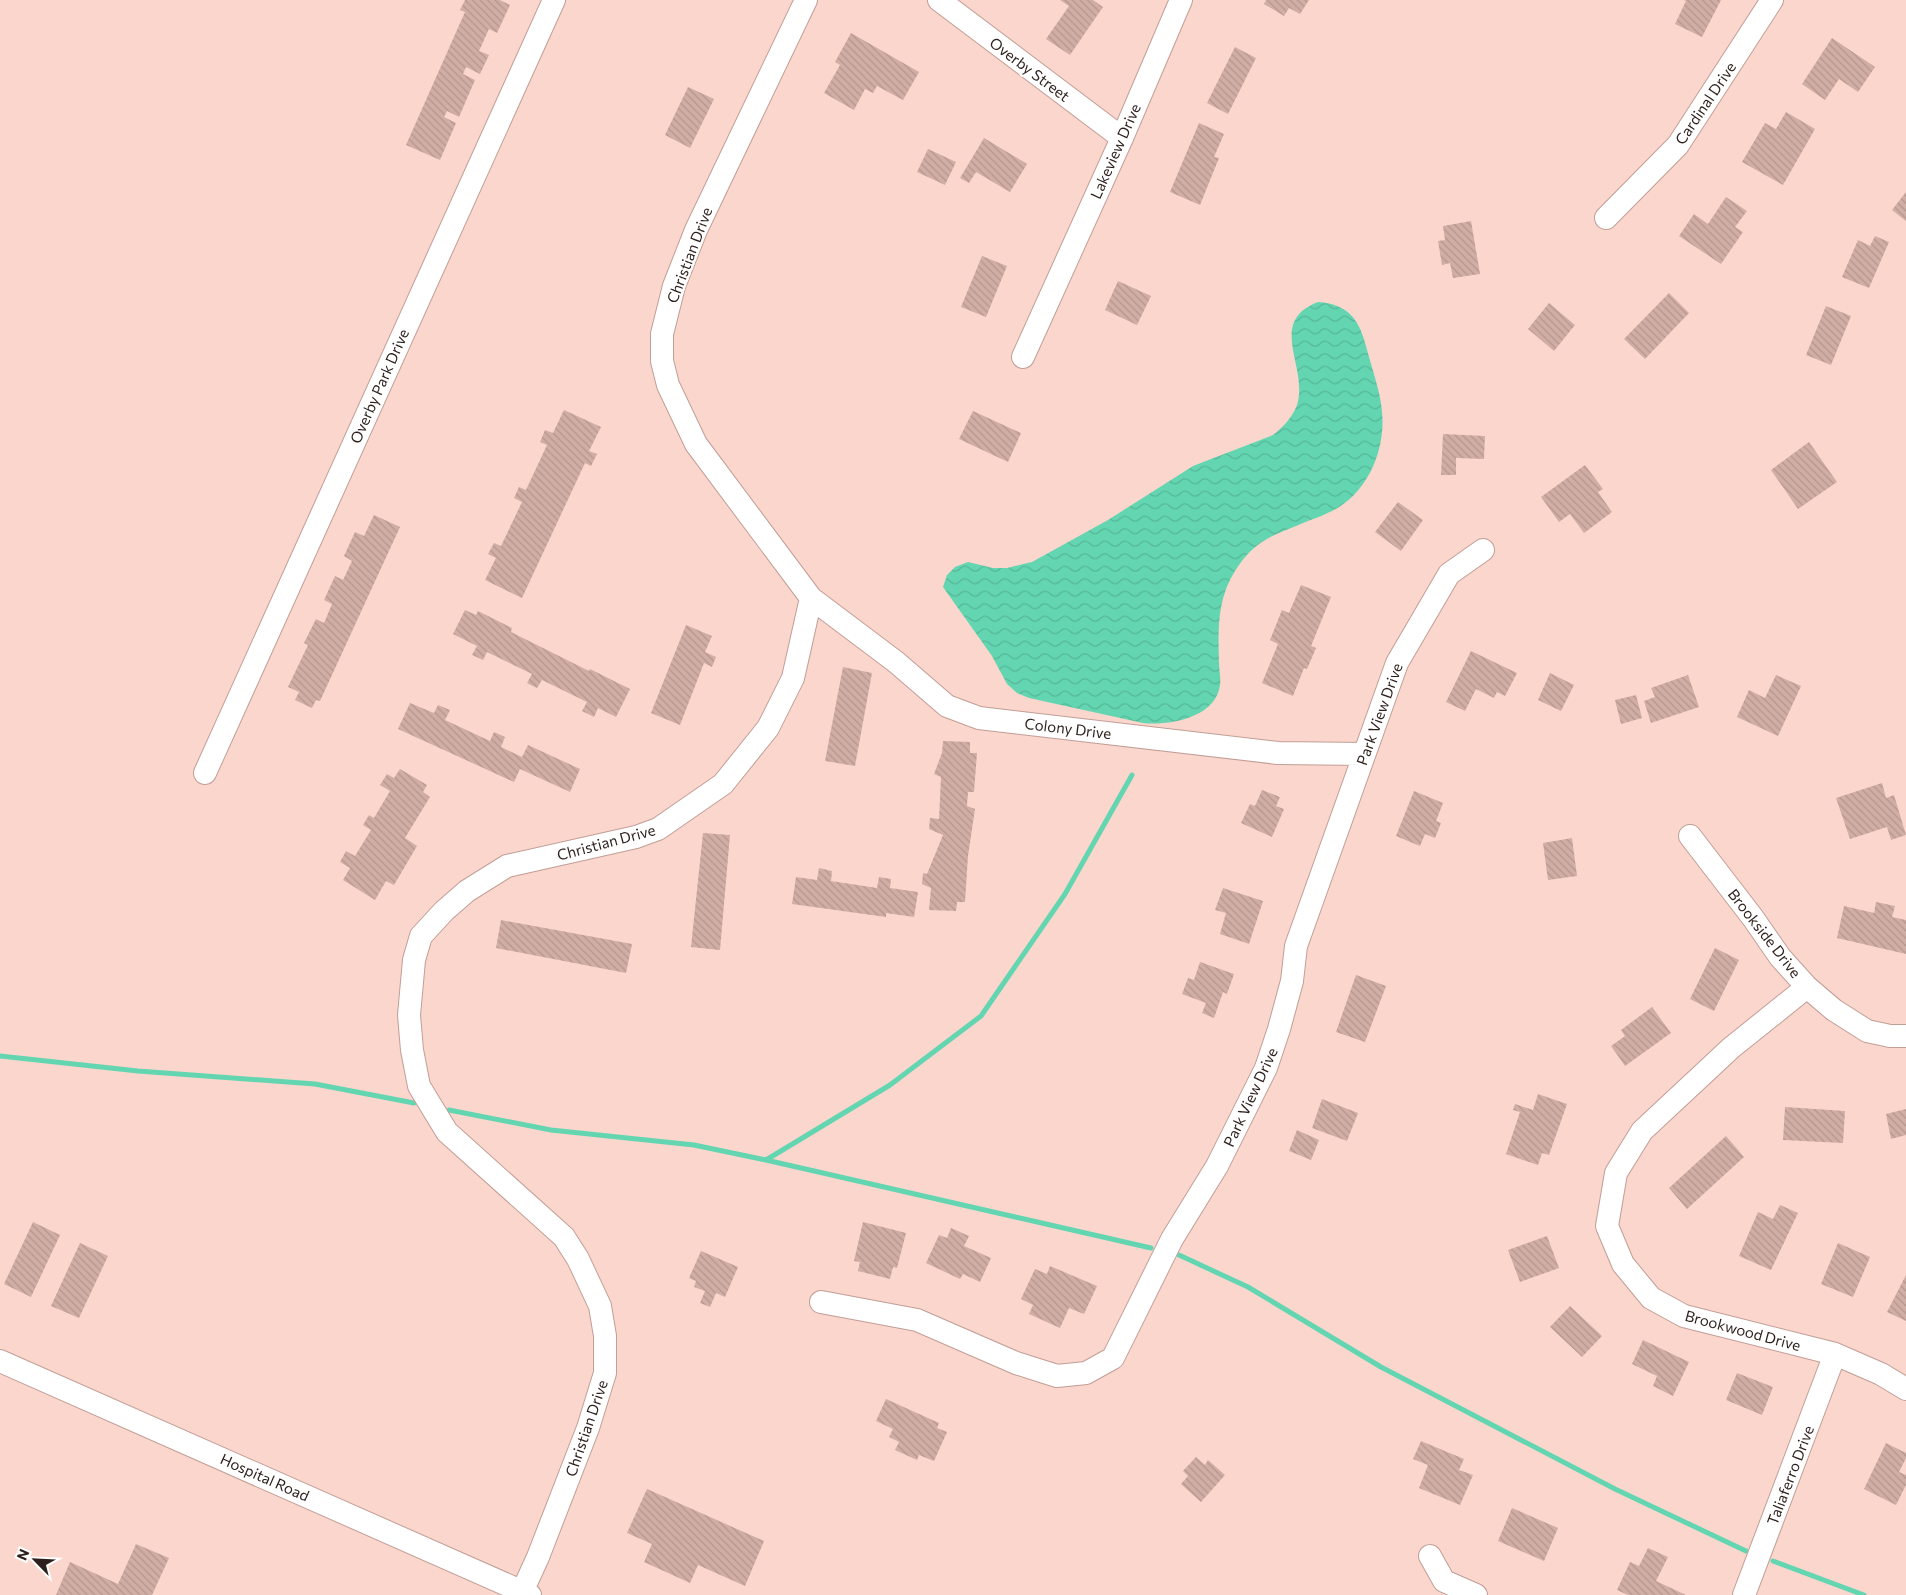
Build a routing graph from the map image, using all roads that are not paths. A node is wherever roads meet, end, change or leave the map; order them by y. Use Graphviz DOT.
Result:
graph roads {
  1 [pos="554,0"];
  2 [pos="806,0"];
  3 [pos="939,0"];
  4 [pos="1181,0"];
  5 [pos="1772,0"];
  6 [pos="1122,138"];
  7 [pos="1606,218"];
  8 [pos="1024,357"];
  9 [pos="1483,550"];
  10 [pos="811,598"];
  11 [pos="1364,754"];
  12 [pos="205,772"];
  13 [pos="1690,836"];
  14 [pos="1807,987"];
  15 [pos="1906,1036"];
  16 [pos="821,1302"];
  17 [pos="1835,1354"];
  18 [pos="0,1361"];
  19 [pos="1906,1389"];
  20 [pos="1430,1556"];
  21 [pos="526,1593"];
  22 [pos="1476,1595"];
  23 [pos="1744,1595"];
  1 -- 12 [label="street, Overby Park Drive"];
  2 -- 10 [label="street, Christian Drive"];
  3 -- 6 [label="street, Overby Street"];
  4 -- 6 [label="street, Lakeview Drive"];
  5 -- 7 [label="street, Cardinal Drive"];
  6 -- 8 [label="street, Lakeview Drive"];
  9 -- 11 [label="street, Park View Drive"];
  10 -- 11 [label="street, Colony Drive"];
  10 -- 21 [label="street, Christian Drive"];
  11 -- 16 [label="street, Park View Drive"];
  13 -- 14 [label="street, Brookside Drive"];
  14 -- 15 [label="street, Brookside Drive"];
  14 -- 17 [label="street, Brookwood Drive"];
  17 -- 19 [label="street, Brookwood Drive"];
  17 -- 23 [label="street, Taliaferro Drive"];
  18 -- 21 [label="street, Hospital Road"];
  20 -- 22 [label="street"];
}
